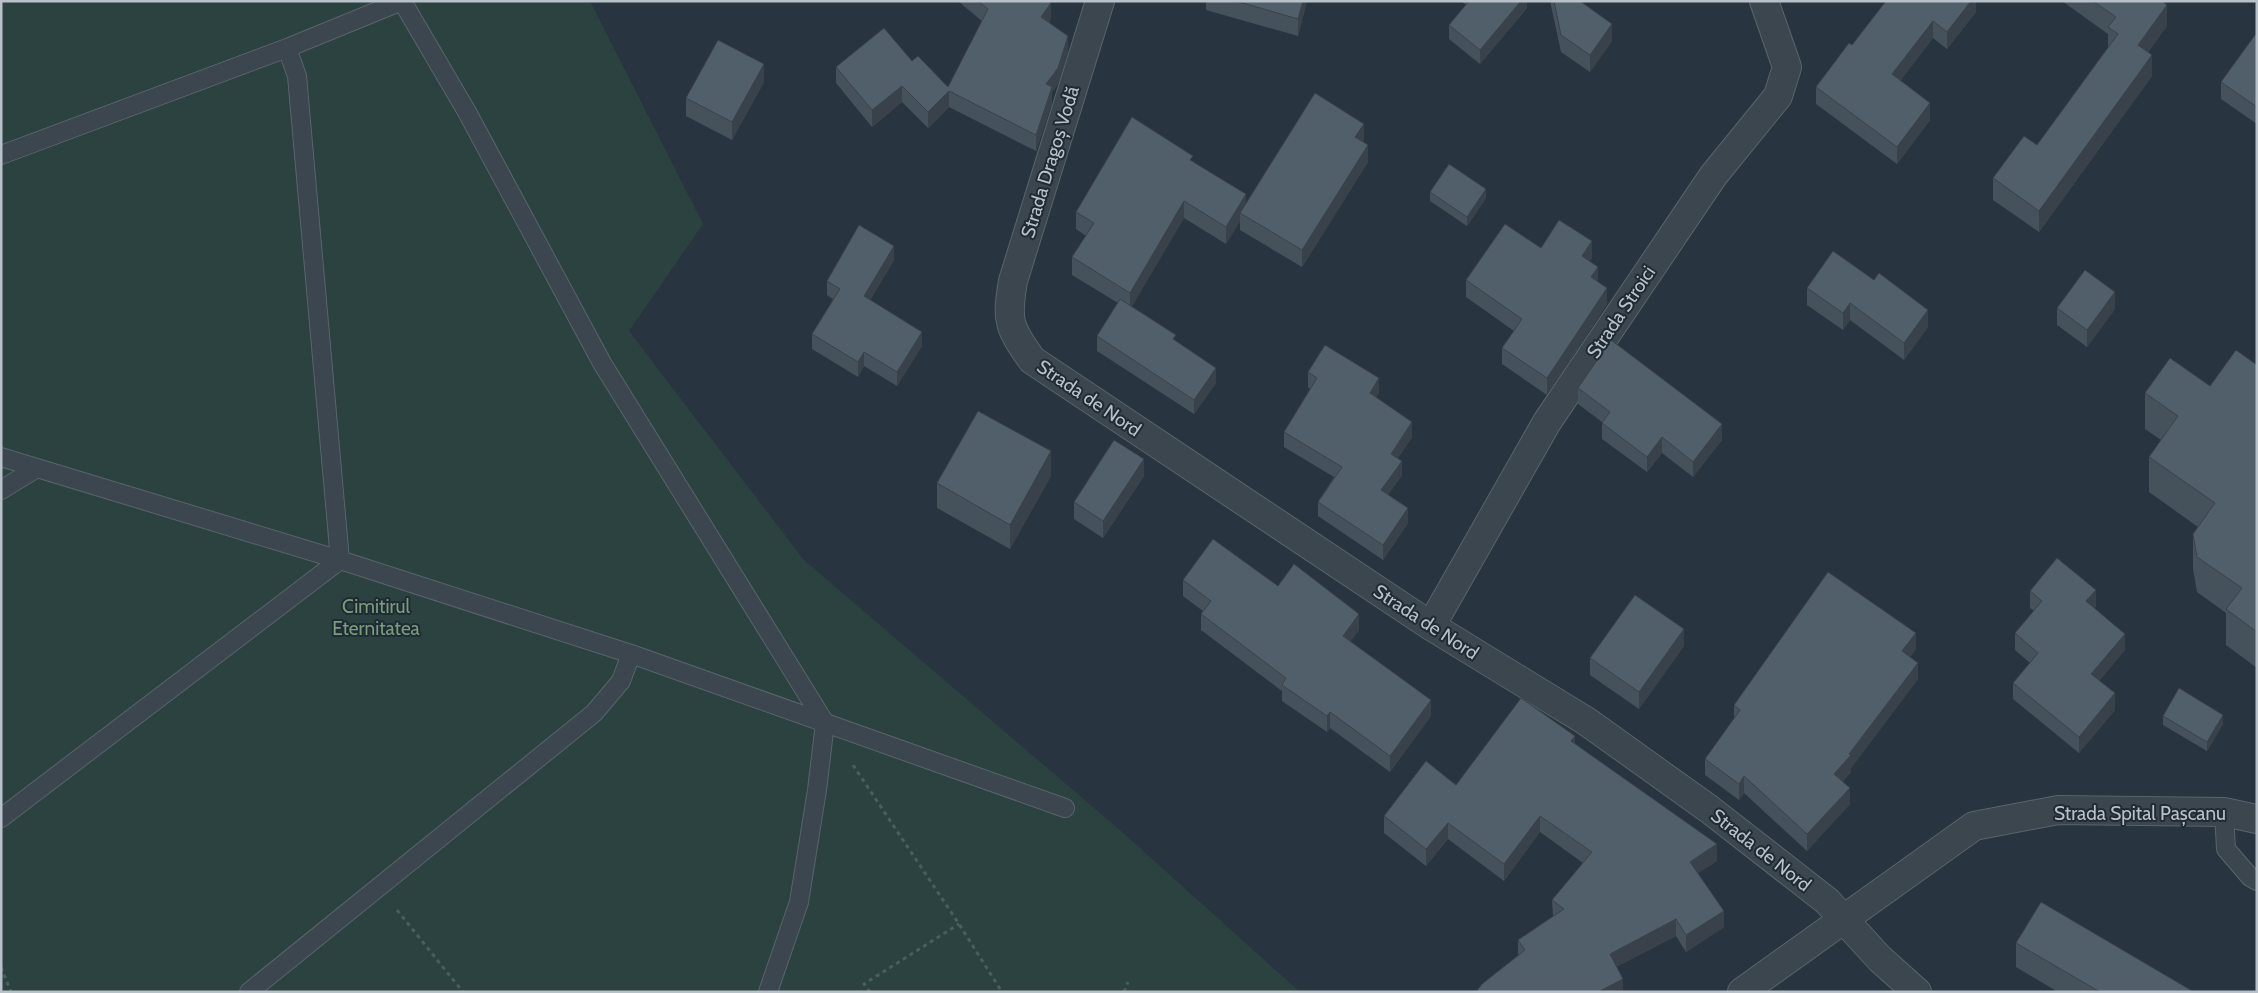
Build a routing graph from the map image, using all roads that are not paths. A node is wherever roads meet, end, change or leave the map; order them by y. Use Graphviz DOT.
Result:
graph roads {
  1 [pos="402,1"];
  2 [pos="1100,1"];
  3 [pos="1764,1"];
  4 [pos="287,48"];
  5 [pos="1,154"];
  6 [pos="1010,325"];
  7 [pos="1,457"];
  8 [pos="37,468"];
  9 [pos="1,490"];
  10 [pos="340,560"];
  11 [pos="1431,626"];
  12 [pos="631,654"];
  13 [pos="825,723"];
  14 [pos="1065,808"];
  15 [pos="2224,812"];
  16 [pos="1,818"];
  17 [pos="2257,818"];
  18 [pos="2257,881"];
  19 [pos="1844,920"];
  20 [pos="249,992"];
  21 [pos="768,992"];
  22 [pos="1742,992"];
  23 [pos="1917,992"];
  1 -- 4 [label="lane"];
  1 -- 13 [label="lane"];
  2 -- 6 [label="street, Strada Dragoș Vodă"];
  3 -- 11 [label="street, Strada Stroici"];
  4 -- 5 [label="lane"];
  4 -- 10 [label="lane"];
  6 -- 11 [label="street, Strada de Nord"];
  7 -- 8 [label="lane"];
  8 -- 9 [label="lane"];
  8 -- 10 [label="lane"];
  10 -- 12 [label="lane"];
  10 -- 16 [label="lane"];
  11 -- 19 [label="street, Strada de Nord"];
  12 -- 13 [label="lane"];
  12 -- 20 [label="lane"];
  13 -- 14 [label="lane"];
  13 -- 21 [label="lane"];
  15 -- 17 [label="street, Strada Spital Pașcanu"];
  15 -- 18 [label="lane"];
  15 -- 19 [label="street, Strada Spital Pașcanu"];
  19 -- 22 [label="street, Strada Spital Pașcanu"];
  19 -- 23 [label="street"];
}
